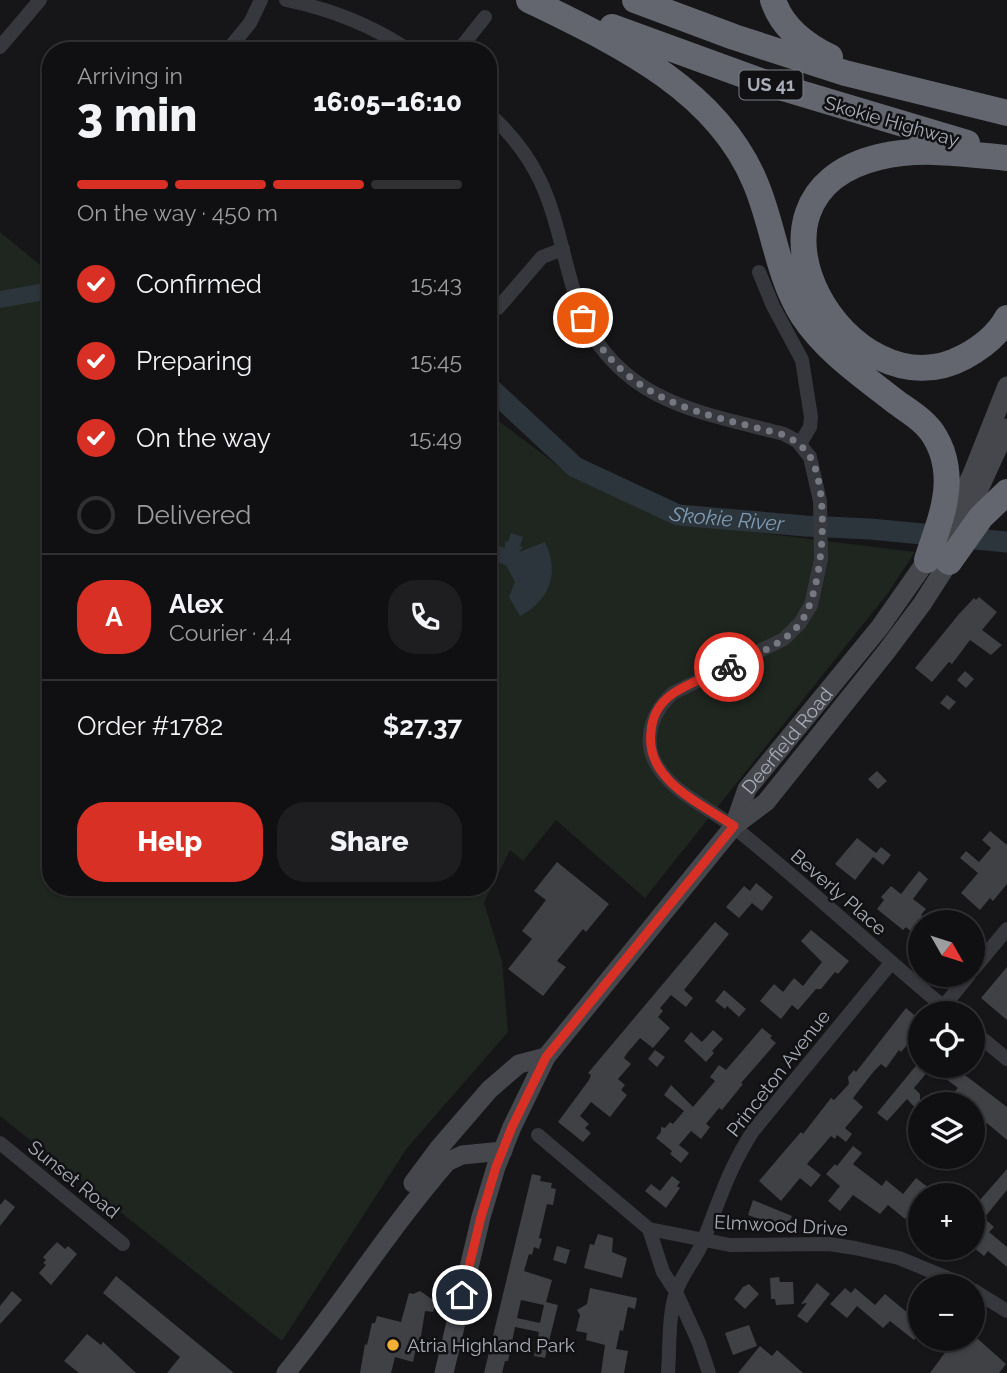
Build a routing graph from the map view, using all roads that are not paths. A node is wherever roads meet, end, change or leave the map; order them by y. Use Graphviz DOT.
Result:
graph roads {
  1 [pos="40,0"];
  2 [pos="261,0"];
  3 [pos="286,0"];
  4 [pos="529,0"];
  5 [pos="541,0"];
  6 [pos="635,0"];
  7 [pos="773,0"];
  8 [pos="485,17"];
  9 [pos="234,42"];
  10 [pos="395,42"];
  11 [pos="465,42"];
  12 [pos="0,47"];
  13 [pos="940,98"];
  14 [pos="1007,113"];
  15 [pos="497,122"];
  16 [pos="1007,152"];
  17 [pos="1007,158"];
  18 [pos="563,249"];
  19 [pos="759,272"];
  20 [pos="498,308"];
  21 [pos="1007,318"];
  22 [pos="1007,386"];
  23 [pos="1007,428"];
  24 [pos="800,444"];
  25 [pos="1007,492"];
  26 [pos="958,521"];
  27 [pos="938,561"];
  28 [pos="734,826"];
  29 [pos="1007,929"];
  30 [pos="985,956"];
  31 [pos="891,963"];
  32 [pos="936,1001"];
  33 [pos="985,1041"];
  34 [pos="546,1057"];
  35 [pos="1007,1059"];
  36 [pos="538,1135"];
  37 [pos="0,1143"];
  38 [pos="503,1151"];
  39 [pos="649,1229"];
  40 [pos="704,1241"];
  41 [pos="123,1244"];
  42 [pos="381,1244"];
  43 [pos="938,1274"];
  44 [pos="676,1292"];
  45 [pos="985,1297"];
  46 [pos="1007,1311"];
  47 [pos="286,1373"];
  48 [pos="444,1373"];
  49 [pos="668,1373"];
  50 [pos="709,1373"];
  1 -- 12 [label="street"];
  2 -- 9 [label="street"];
  3 -- 10 [label="street"];
  4 -- 26 [label="highway"];
  5 -- 16 [label="highway, Skokie Highway / US 41"];
  6 -- 13 [label="highway, Skokie Highway / US 41"];
  7 -- 13 [label="highway"];
  8 -- 11 [label="street"];
  13 -- 14 [label="highway, Skokie Highway / US 41"];
  15 -- 18 [label="street"];
  17 -- 21 [label="highway"];
  18 -- 20 [label="street"];
  18 -- 24 [label="street"];
  19 -- 24 [label="street"];
  22 -- 26 [label="main road"];
  23 -- 26 [label="main road"];
  24 -- 28 [label="street, Beverly Place"];
  25 -- 26 [label="highway"];
  26 -- 27 [label="highway"];
  26 -- 27 [label="highway"];
  27 -- 28 [label="main road, Deerfield Road"];
  28 -- 31 [label="street, Beverly Place"];
  28 -- 34 [label="main road, Deerfield Road"];
  29 -- 30 [label="street"];
  31 -- 32 [label="street, Beverly Place"];
  31 -- 40 [label="street, Princeton Avenue"];
  33 -- 35 [label="street"];
  34 -- 38 [label="main road, Deerfield Road"];
  34 -- 42 [label="main road"];
  36 -- 39 [label="street, Elmwood Drive"];
  37 -- 41 [label="street, Sunset Road"];
  38 -- 42 [label="main road"];
  38 -- 48 [label="main road, Deerfield Road"];
  39 -- 40 [label="street, Elmwood Drive"];
  39 -- 44 [label="street"];
  40 -- 43 [label="street, Elmwood Drive"];
  40 -- 44 [label="street, Princeton Avenue"];
  42 -- 47 [label="main road"];
  44 -- 49 [label="street, Princeton Avenue"];
  44 -- 50 [label="street"];
  45 -- 46 [label="street"];
}
